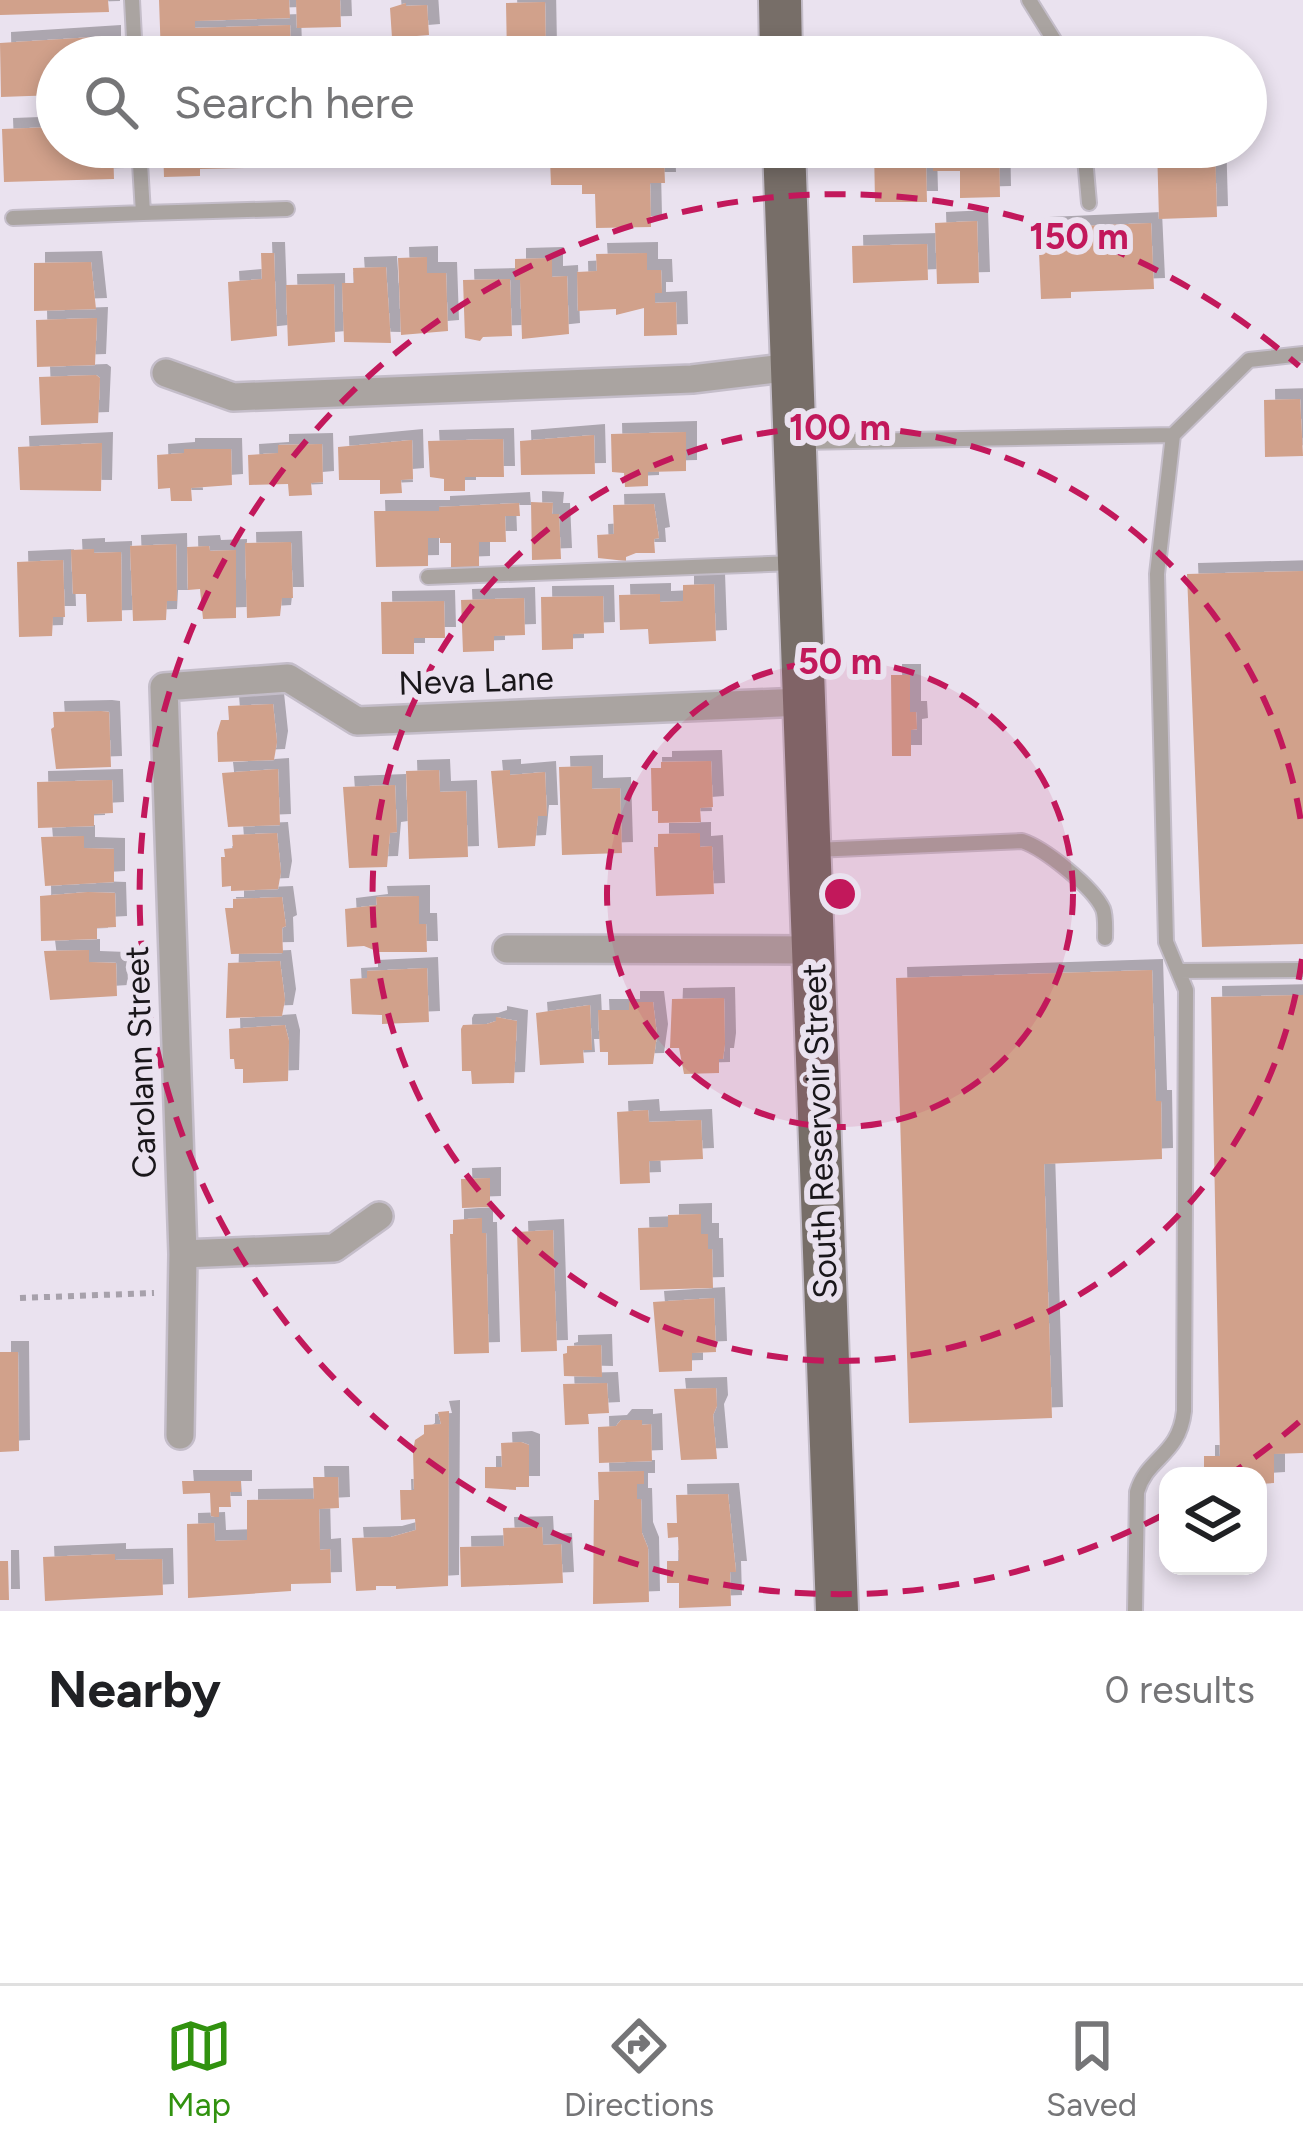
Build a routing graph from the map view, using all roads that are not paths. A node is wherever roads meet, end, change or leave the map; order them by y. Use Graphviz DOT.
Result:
graph roads {
  1 [pos="132,0"];
  2 [pos="779,0"];
  3 [pos="1028,0"];
  4 [pos="134,36"];
  5 [pos="780,36"];
  6 [pos="1051,36"];
  7 [pos="141,168"];
  8 [pos="785,168"];
  9 [pos="1086,168"];
  10 [pos="1089,203"];
  11 [pos="287,209"];
  12 [pos="143,213"];
  13 [pos="13,218"];
  14 [pos="1303,354"];
  15 [pos="792,368"];
  16 [pos="166,373"];
  17 [pos="1173,435"];
  18 [pos="794,442"];
  19 [pos="798,563"];
  20 [pos="428,577"];
  21 [pos="164,686"];
  22 [pos="802,702"];
  23 [pos="808,850"];
  24 [pos="1105,938"];
  25 [pos="507,949"];
  26 [pos="812,950"];
  27 [pos="1303,970"];
  28 [pos="1178,971"];
  29 [pos="379,1216"];
  30 [pos="183,1254"];
  31 [pos="180,1435"];
  32 [pos="837,1611"];
  33 [pos="1135,1611"];
  1 -- 4 [label="lane"];
  2 -- 5 [label="main road"];
  3 -- 6 [label="lane"];
  7 -- 12 [label="lane"];
  8 -- 15 [label="main road, South Reservoir Street"];
  9 -- 10 [label="lane"];
  11 -- 12 [label="lane"];
  12 -- 13 [label="lane"];
  14 -- 17 [label="lane"];
  15 -- 16 [label="street"];
  15 -- 18 [label="main road, South Reservoir Street"];
  17 -- 18 [label="lane"];
  17 -- 28 [label="lane"];
  18 -- 19 [label="main road, South Reservoir Street"];
  19 -- 20 [label="lane"];
  19 -- 22 [label="main road, South Reservoir Street"];
  21 -- 22 [label="street, Neva Lane"];
  21 -- 30 [label="street, Carolann Street"];
  22 -- 23 [label="main road, South Reservoir Street"];
  23 -- 24 [label="lane"];
  23 -- 26 [label="main road, South Reservoir Street"];
  25 -- 26 [label="street"];
  26 -- 32 [label="main road, South Reservoir Street"];
  27 -- 28 [label="lane"];
  28 -- 33 [label="lane"];
  29 -- 30 [label="street"];
  30 -- 31 [label="street, Carolann Street"];
}
